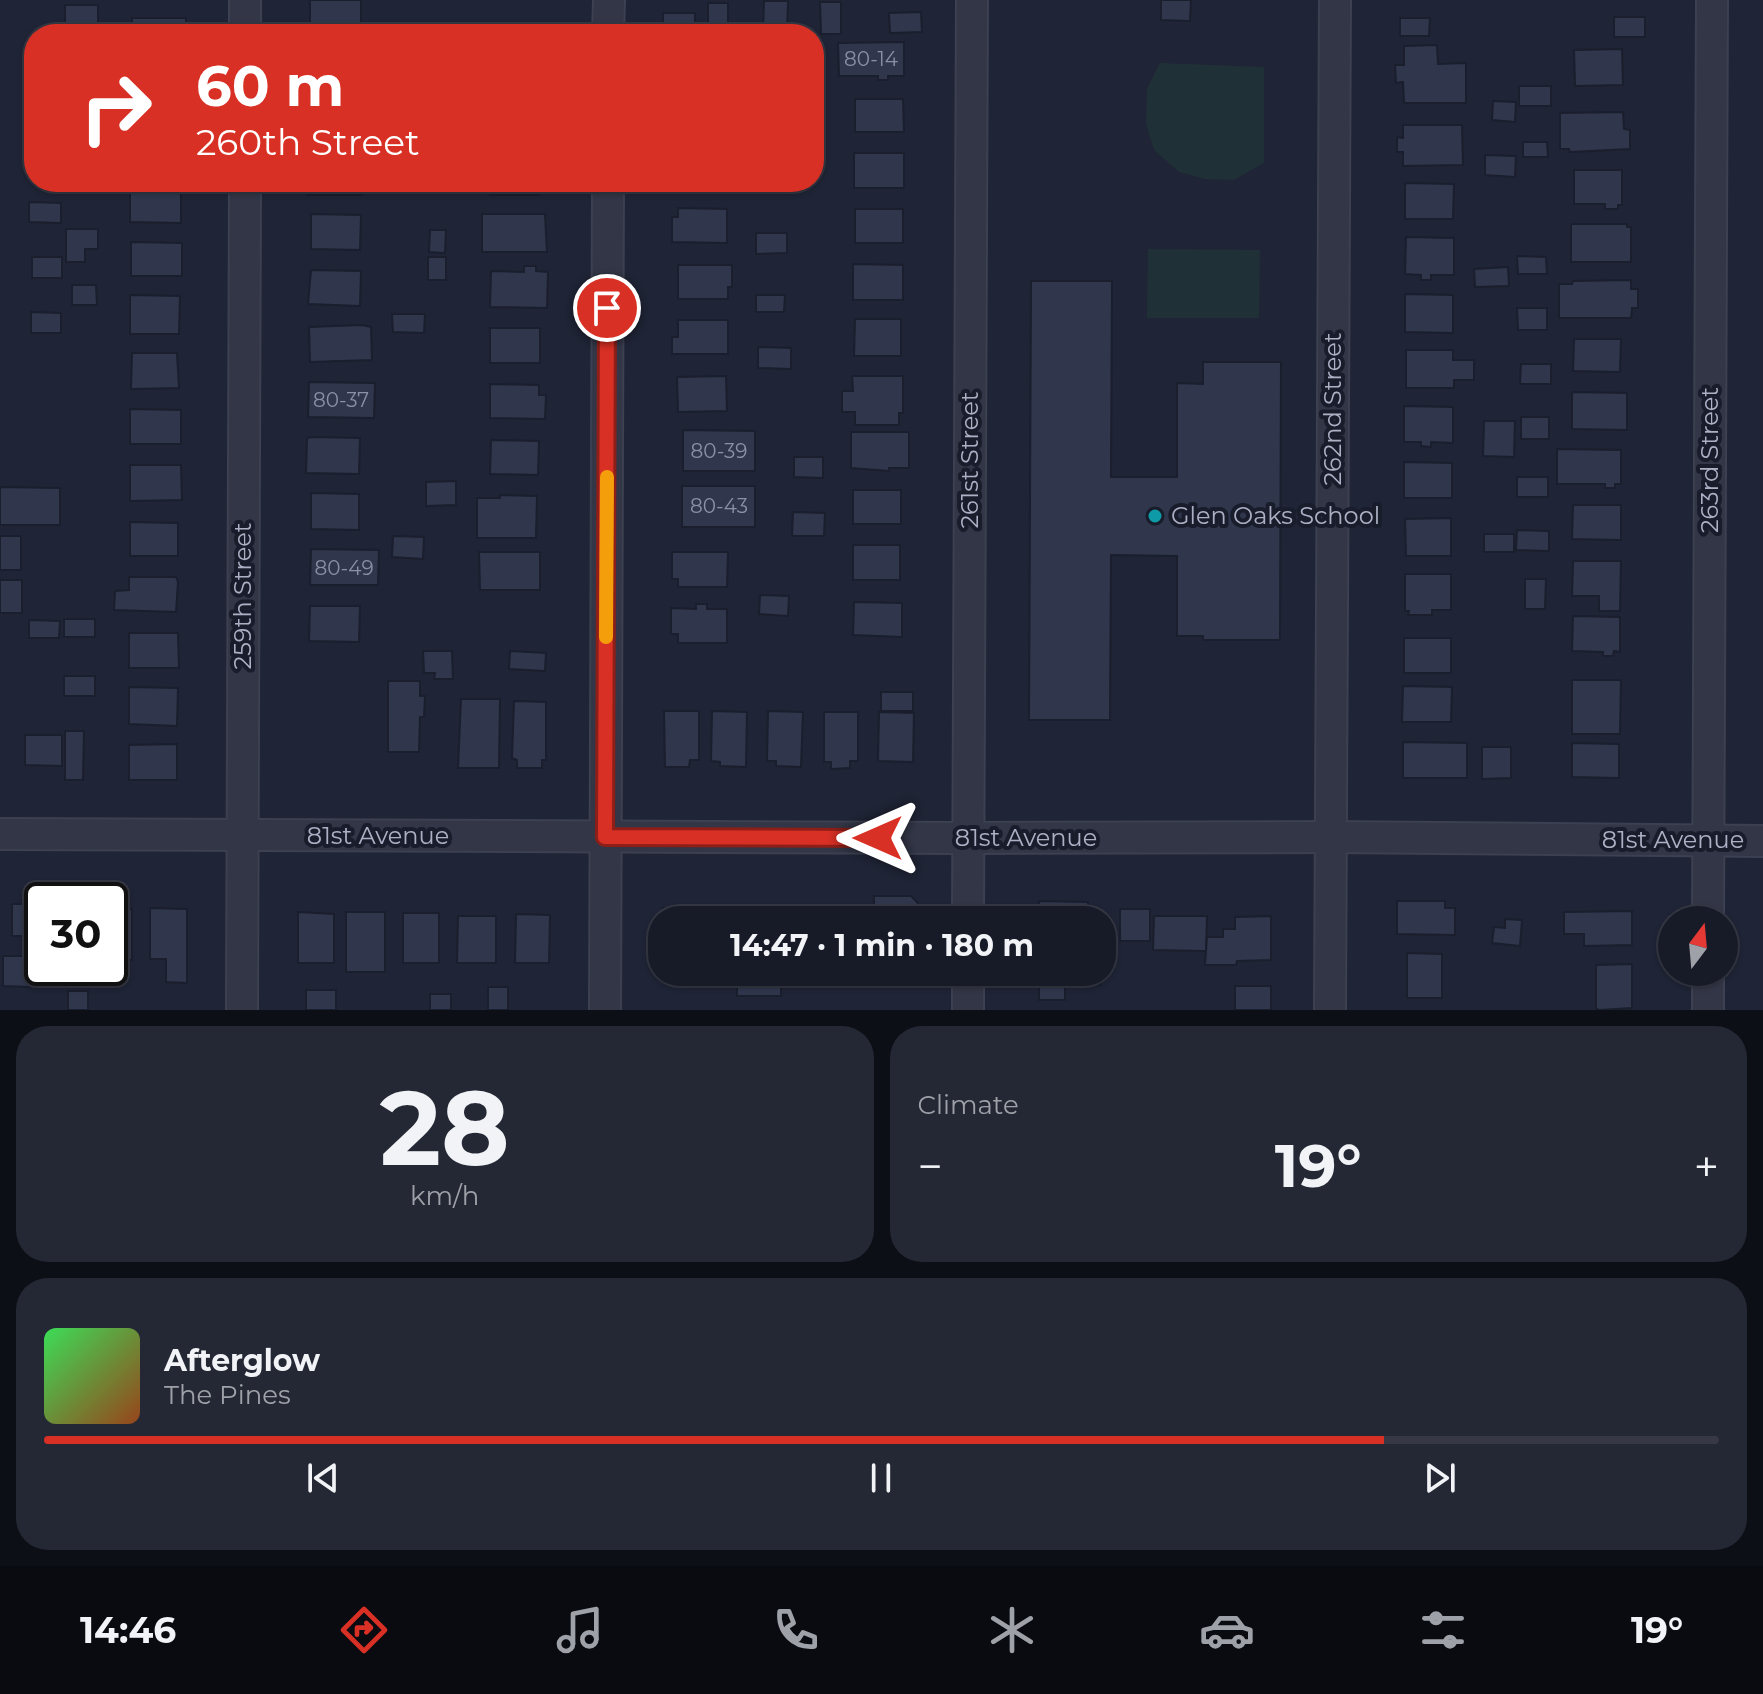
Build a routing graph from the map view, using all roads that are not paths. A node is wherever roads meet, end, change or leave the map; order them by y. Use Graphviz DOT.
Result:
graph roads {
  1 [pos="245,0"];
  2 [pos="609,0"];
  3 [pos="972,0"];
  4 [pos="1335,0"];
  5 [pos="1712,0"];
  6 [pos="245,24"];
  7 [pos="608,24"];
  8 [pos="245,192"];
  9 [pos="608,192"];
  10 [pos="0,834"];
  11 [pos="243,835"];
  12 [pos="605,837"];
  13 [pos="1330,837"];
  14 [pos="969,838"];
  15 [pos="1708,841"];
  16 [pos="1763,841"];
  17 [pos="968,906"];
  18 [pos="1708,906"];
  19 [pos="968,986"];
  20 [pos="1708,986"];
  21 [pos="242,1010"];
  22 [pos="605,1010"];
  23 [pos="968,1010"];
  24 [pos="1330,1010"];
  25 [pos="1708,1010"];
  1 -- 6 [label="street"];
  2 -- 7 [label="street"];
  3 -- 14 [label="street, 261st Street"];
  4 -- 13 [label="street, 262nd Street"];
  5 -- 15 [label="street, 263rd Street"];
  8 -- 11 [label="street, 259th Street"];
  9 -- 12 [label="street"];
  10 -- 11 [label="street, 81st Avenue"];
  11 -- 12 [label="street, 81st Avenue"];
  11 -- 21 [label="street, 259th Street"];
  12 -- 14 [label="street, 81st Avenue"];
  12 -- 22 [label="street"];
  13 -- 14 [label="street, 81st Avenue"];
  13 -- 15 [label="street, 81st Avenue"];
  13 -- 24 [label="street, 262nd Street"];
  14 -- 17 [label="street, 261st Street"];
  15 -- 16 [label="street, 81st Avenue"];
  15 -- 18 [label="street, 263rd Street"];
  19 -- 23 [label="street"];
  20 -- 25 [label="street"];
}
